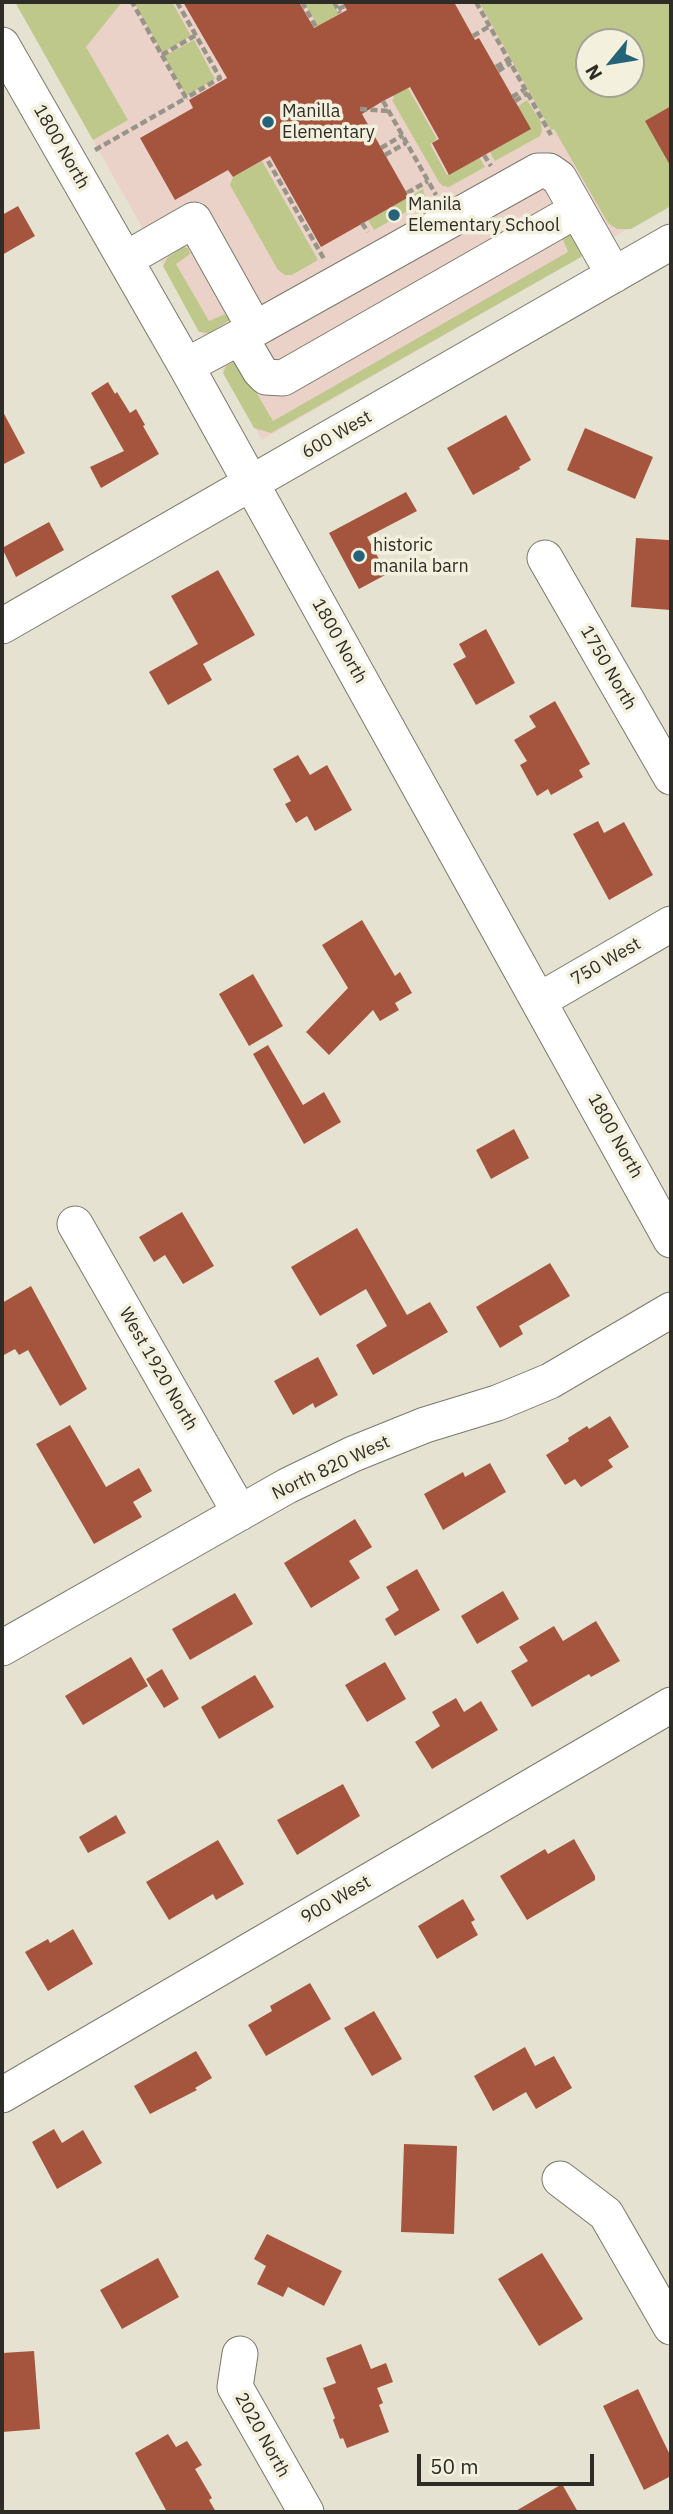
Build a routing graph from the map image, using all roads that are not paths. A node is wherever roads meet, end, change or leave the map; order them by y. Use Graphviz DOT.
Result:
graph roads {
  1 [pos="2,45"];
  2 [pos="577,210"];
  3 [pos="671,242"];
  4 [pos="126,259"];
  5 [pos="614,275"];
  6 [pos="247,333"];
  7 [pos="186,366"];
  8 [pos="251,485"];
  9 [pos="545,558"];
  10 [pos="2,626"];
  11 [pos="671,777"];
  12 [pos="671,924"];
  13 [pos="540,1000"];
  14 [pos="75,1224"];
  15 [pos="671,1240"];
  16 [pos="671,1310"];
  17 [pos="240,1513"];
  18 [pos="2,1648"];
  19 [pos="671,1705"];
  20 [pos="2,2095"];
  21 [pos="560,2179"];
  22 [pos="671,2326"];
  23 [pos="240,2354"];
  24 [pos="306,2512"];
  1 -- 4 [label="street, 1800 North"];
  2 -- 5 [label="street"];
  2 -- 6 [label="street"];
  2 -- 6 [label="street"];
  3 -- 5 [label="street, 600 West"];
  4 -- 6 [label="street"];
  4 -- 7 [label="street, 1800 North"];
  5 -- 8 [label="street, 600 West"];
  6 -- 7 [label="street"];
  7 -- 8 [label="street, 1800 North"];
  8 -- 10 [label="street, 600 West"];
  8 -- 13 [label="street, 1800 North"];
  9 -- 11 [label="street, 1750 North"];
  12 -- 13 [label="street, 750 West"];
  13 -- 15 [label="street, 1800 North"];
  14 -- 17 [label="street, West 1920 North"];
  16 -- 17 [label="street, North 820 West"];
  17 -- 18 [label="street, North 820 West"];
  19 -- 20 [label="street, 900 West"];
  21 -- 22 [label="street"];
  23 -- 24 [label="street, 2020 North"];
}
